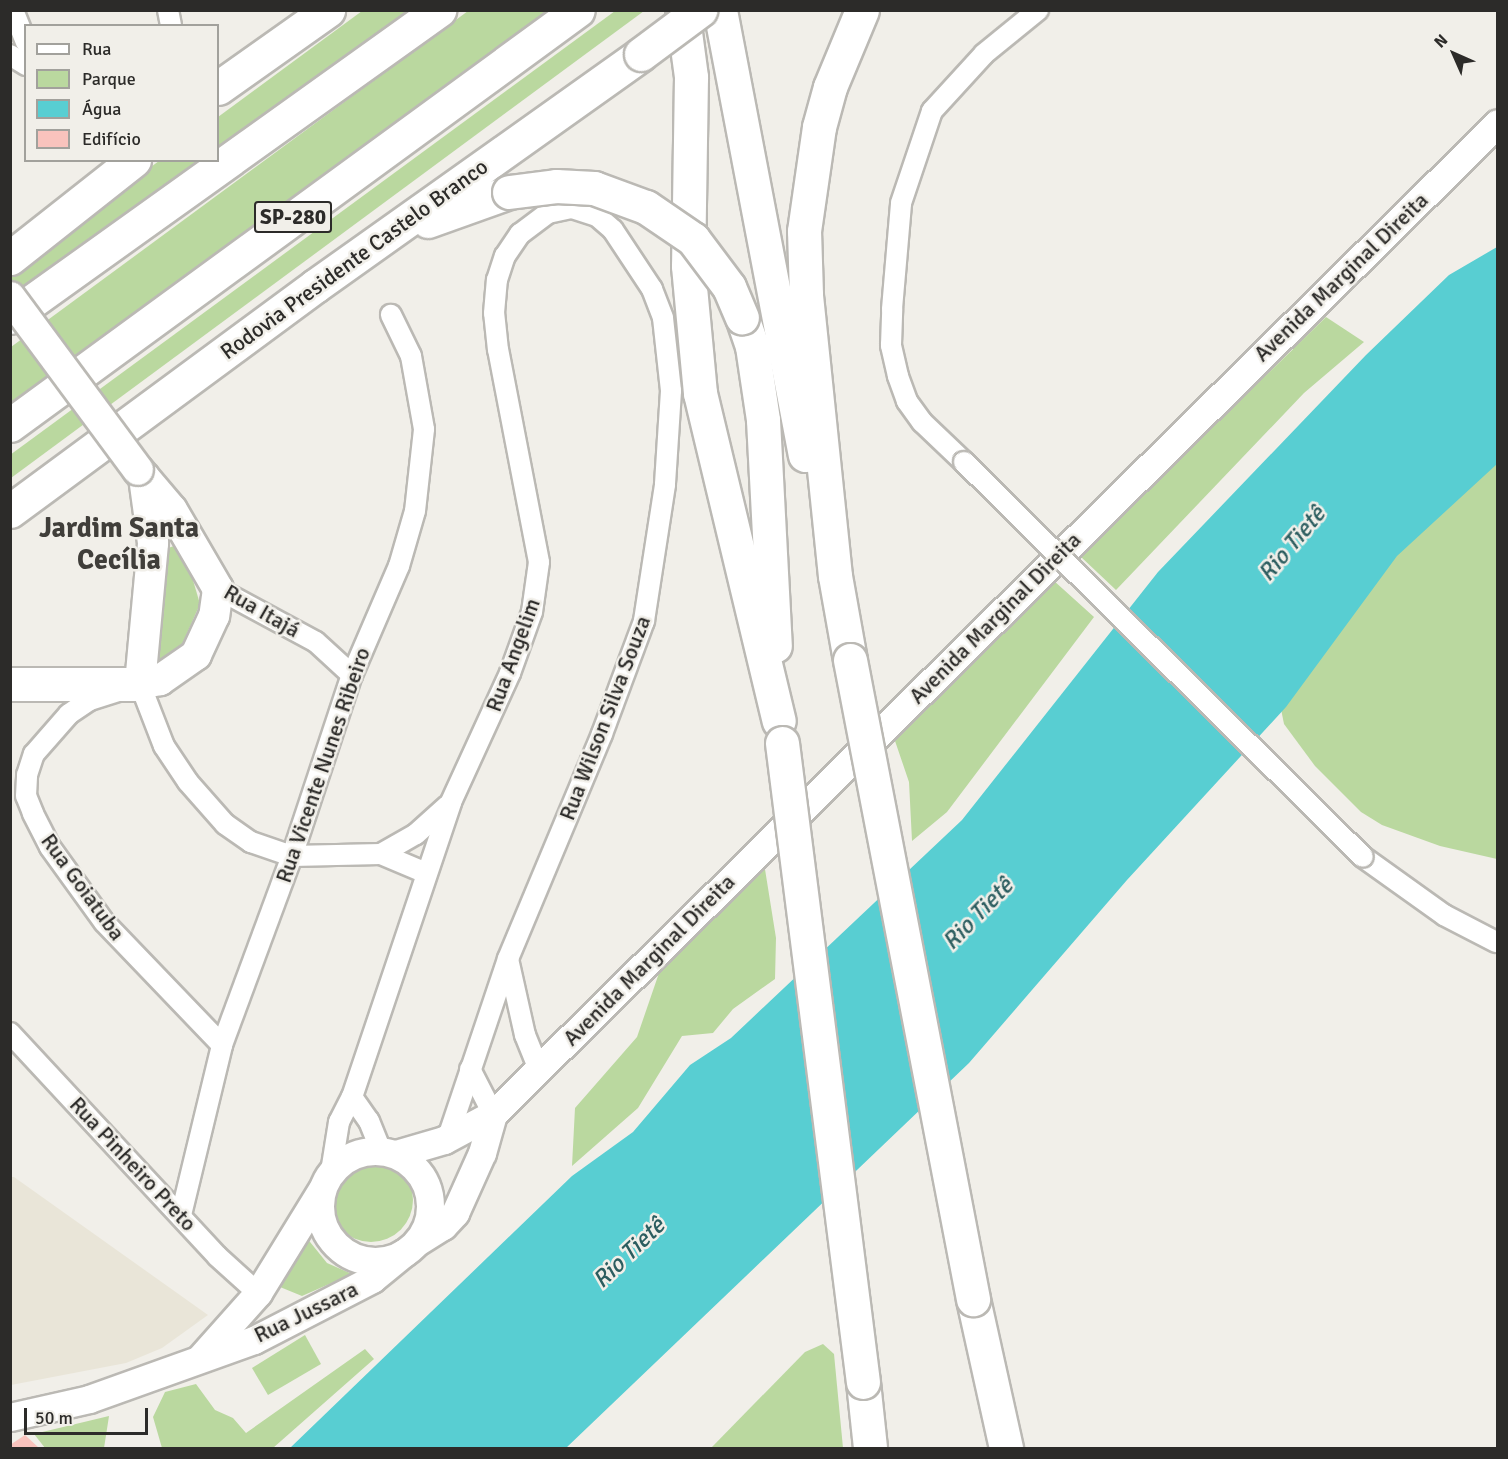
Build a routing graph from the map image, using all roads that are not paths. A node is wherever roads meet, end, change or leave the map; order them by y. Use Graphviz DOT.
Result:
graph roads {
  1 [pos="13,10"];
  2 [pos="328,10"];
  3 [pos="439,10"];
  4 [pos="578,10"];
  5 [pos="682,10"];
  6 [pos="700,10"];
  7 [pos="720,10"];
  8 [pos="862,10"];
  9 [pos="1038,10"];
  10 [pos="24,38"];
  11 [pos="272,51"];
  12 [pos="10,55"];
  13 [pos="24,64"];
  14 [pos="219,87"];
  15 [pos="219,93"];
  16 [pos="1497,123"];
  17 [pos="109,162"];
  18 [pos="131,162"];
  19 [pos="10,230"];
  20 [pos="613,230"];
  21 [pos="10,258"];
  22 [pos="315,286"];
  23 [pos="10,297"];
  24 [pos="391,315"];
  25 [pos="10,317"];
  26 [pos="10,425"];
  27 [pos="141,473"];
  28 [pos="10,511"];
  29 [pos="186,531"];
  30 [pos="153,543"];
  31 [pos="836,587"];
  32 [pos="218,588"];
  33 [pos="352,675"];
  34 [pos="10,684"];
  35 [pos="140,684"];
  36 [pos="781,732"];
  37 [pos="451,802"];
  38 [pos="302,825"];
  39 [pos="251,842"];
  40 [pos="324,854"];
  41 [pos="381,854"];
  42 [pos="292,856"];
  43 [pos="426,873"];
  44 [pos="1496,942"];
  45 [pos="508,959"];
  46 [pos="10,1033"];
  47 [pos="222,1045"];
  48 [pos="470,1069"];
  49 [pos="539,1070"];
  50 [pos="352,1097"];
  51 [pos="493,1114"];
  52 [pos="448,1137"];
  53 [pos="388,1152"];
  54 [pos="326,1181"];
  55 [pos="181,1215"];
  56 [pos="410,1248"];
  57 [pos="258,1293"];
  58 [pos="298,1315"];
  59 [pos="201,1358"];
  60 [pos="10,1417"];
  61 [pos="870,1449"];
  62 [pos="1006,1449"];
  1 -- 10 [label="street"];
  2 -- 11 [label="highway"];
  3 -- 25 [label="highway"];
  4 -- 26 [label="highway, SP-280"];
  5 -- 36 [label="highway"];
  6 -- 22 [label="highway, Rodovia Presidente Castelo Branco, bridge"];
  7 -- 31 [label="highway"];
  8 -- 31 [label="highway"];
  9 -- 44 [label="street, bridge"];
  11 -- 14 [label="highway"];
  11 -- 15 [label="highway"];
  12 -- 13 [label="street"];
  16 -- 49 [label="main road, Avenida Marginal Direita"];
  17 -- 19 [label="highway"];
  18 -- 21 [label="highway"];
  20 -- 37 [label="street, Rua Angelim"];
  20 -- 45 [label="street, Rua Wilson Silva Souza"];
  22 -- 28 [label="highway, Rodovia Presidente Castelo Branco"];
  22 -- 36 [label="highway, bridge"];
  23 -- 27 [label="main road, Rua Itajá, bridge"];
  24 -- 33 [label="street, Rua Vicente Nunes Ribeiro"];
  27 -- 29 [label="main road, Rua Itajá"];
  27 -- 30 [label="main road"];
  29 -- 30 [label="main road"];
  29 -- 32 [label="main road, Rua Itajá"];
  30 -- 35 [label="main road"];
  31 -- 62 [label="highway, bridge"];
  32 -- 33 [label="street, Rua Itajá"];
  32 -- 35 [label="main road"];
  33 -- 38 [label="street, Rua Vicente Nunes Ribeiro"];
  34 -- 35 [label="highway"];
  35 -- 39 [label="street"];
  35 -- 47 [label="street, Rua Goiatuba"];
  36 -- 61 [label="highway, bridge"];
  37 -- 41 [label="street"];
  37 -- 43 [label="street, Rua Angelim"];
  38 -- 39 [label="street"];
  38 -- 40 [label="street"];
  38 -- 42 [label="street, Rua Vicente Nunes Ribeiro"];
  39 -- 42 [label="street"];
  40 -- 41 [label="street"];
  40 -- 42 [label="street"];
  41 -- 43 [label="street"];
  42 -- 47 [label="street, Rua Vicente Nunes Ribeiro"];
  43 -- 50 [label="street, Rua Angelim"];
  45 -- 48 [label="street, Rua Wilson Silva Souza"];
  45 -- 49 [label="street"];
  46 -- 55 [label="street, Rua Pinheiro Preto"];
  47 -- 55 [label="street, Rua Vicente Nunes Ribeiro"];
  48 -- 51 [label="street"];
  48 -- 52 [label="street, Rua Wilson Silva Souza"];
  49 -- 51 [label="main road, Avenida Marginal Direita"];
  50 -- 53 [label="street"];
  50 -- 54 [label="street, Rua Angelim"];
  51 -- 52 [label="main road, Avenida Marginal Direita"];
  51 -- 56 [label="main road"];
  52 -- 53 [label="main road, Avenida Marginal Direita"];
  53 -- 54 [label="main road"];
  53 -- 56 [label="main road"];
  54 -- 56 [label="main road"];
  54 -- 57 [label="main road, Rua Jussara"];
  55 -- 57 [label="street, Rua Pinheiro Preto"];
  56 -- 58 [label="main road, Rua Jussara"];
  57 -- 58 [label="main road"];
  57 -- 59 [label="main road, Rua Jussara"];
  58 -- 59 [label="main road, Rua Jussara"];
  59 -- 60 [label="main road, Rua Jussara"];
}
